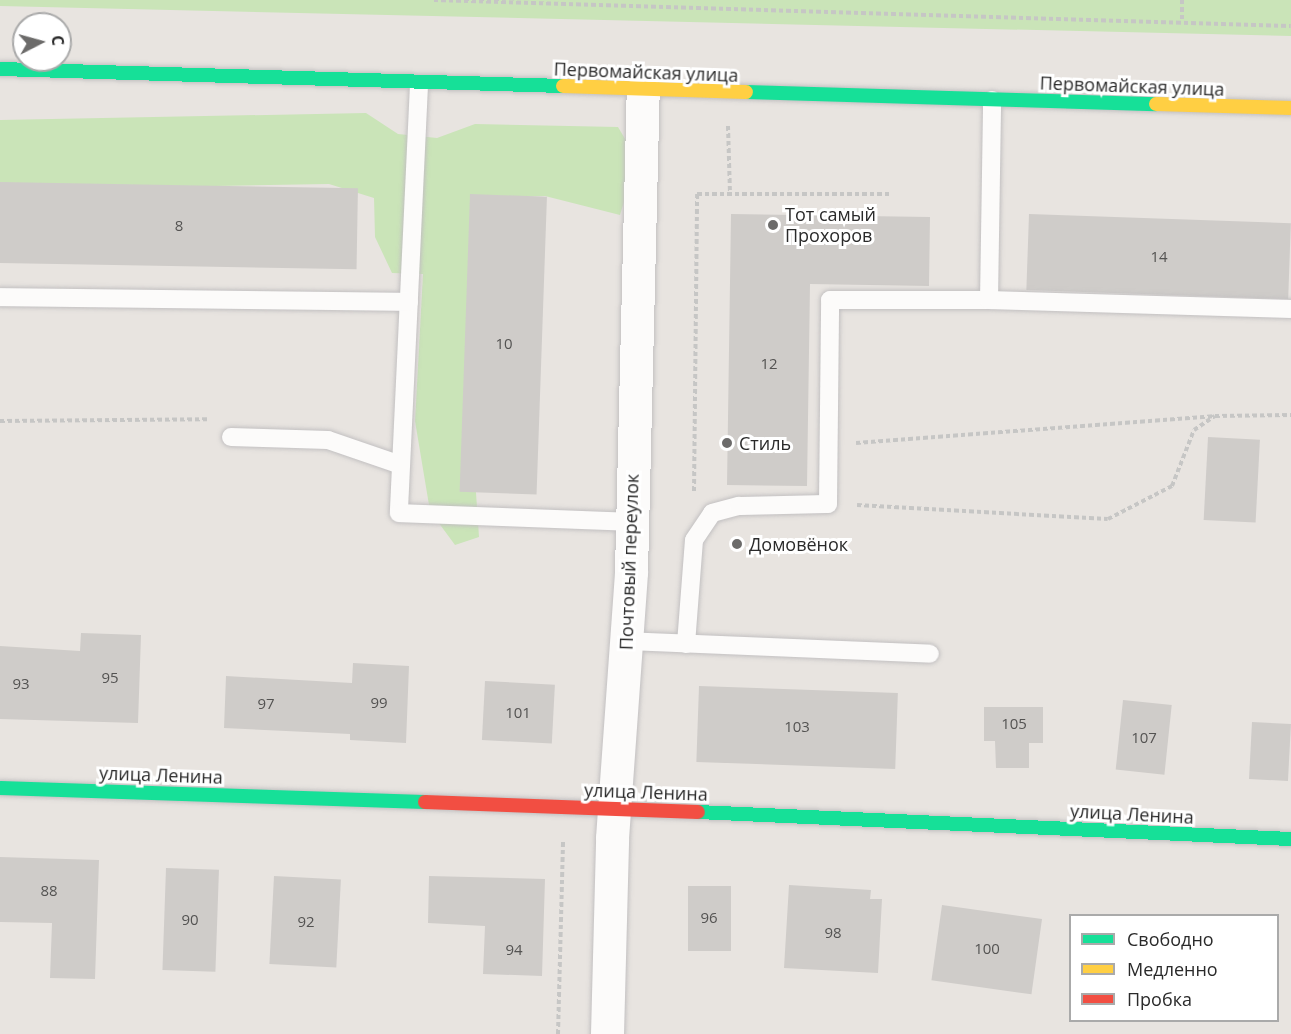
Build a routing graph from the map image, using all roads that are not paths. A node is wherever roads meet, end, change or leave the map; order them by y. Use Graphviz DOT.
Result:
graph roads {
  1 [pos="0,69"];
  2 [pos="419,84"];
  3 [pos="643,90"];
  4 [pos="992,100"];
  5 [pos="1291,108"];
  6 [pos="0,297"];
  7 [pos="989,300"];
  8 [pos="409,302"];
  9 [pos="1291,309"];
  10 [pos="231,437"];
  11 [pos="401,465"];
  12 [pos="632,522"];
  13 [pos="626,641"];
  14 [pos="686,644"];
  15 [pos="930,654"];
  16 [pos="0,788"];
  17 [pos="614,808"];
  18 [pos="1291,839"];
  19 [pos="607,1034"];
  1 -- 2 [label="main road, Первомайская улица"];
  2 -- 3 [label="main road, Первомайская улица"];
  2 -- 8 [label="lane"];
  3 -- 4 [label="main road, Первомайская улица"];
  3 -- 12 [label="street, Почтовый переулок"];
  4 -- 5 [label="main road, Первомайская улица"];
  4 -- 7 [label="lane"];
  6 -- 8 [label="lane"];
  7 -- 9 [label="lane"];
  7 -- 14 [label="lane"];
  8 -- 11 [label="lane"];
  10 -- 11 [label="lane"];
  11 -- 12 [label="lane"];
  12 -- 13 [label="street, Почтовый переулок"];
  13 -- 14 [label="lane"];
  13 -- 17 [label="street, Почтовый переулок"];
  14 -- 15 [label="lane"];
  16 -- 17 [label="main road, улица Ленина"];
  17 -- 18 [label="main road, улица Ленина"];
  17 -- 19 [label="street, Почтовый переулок"];
}
